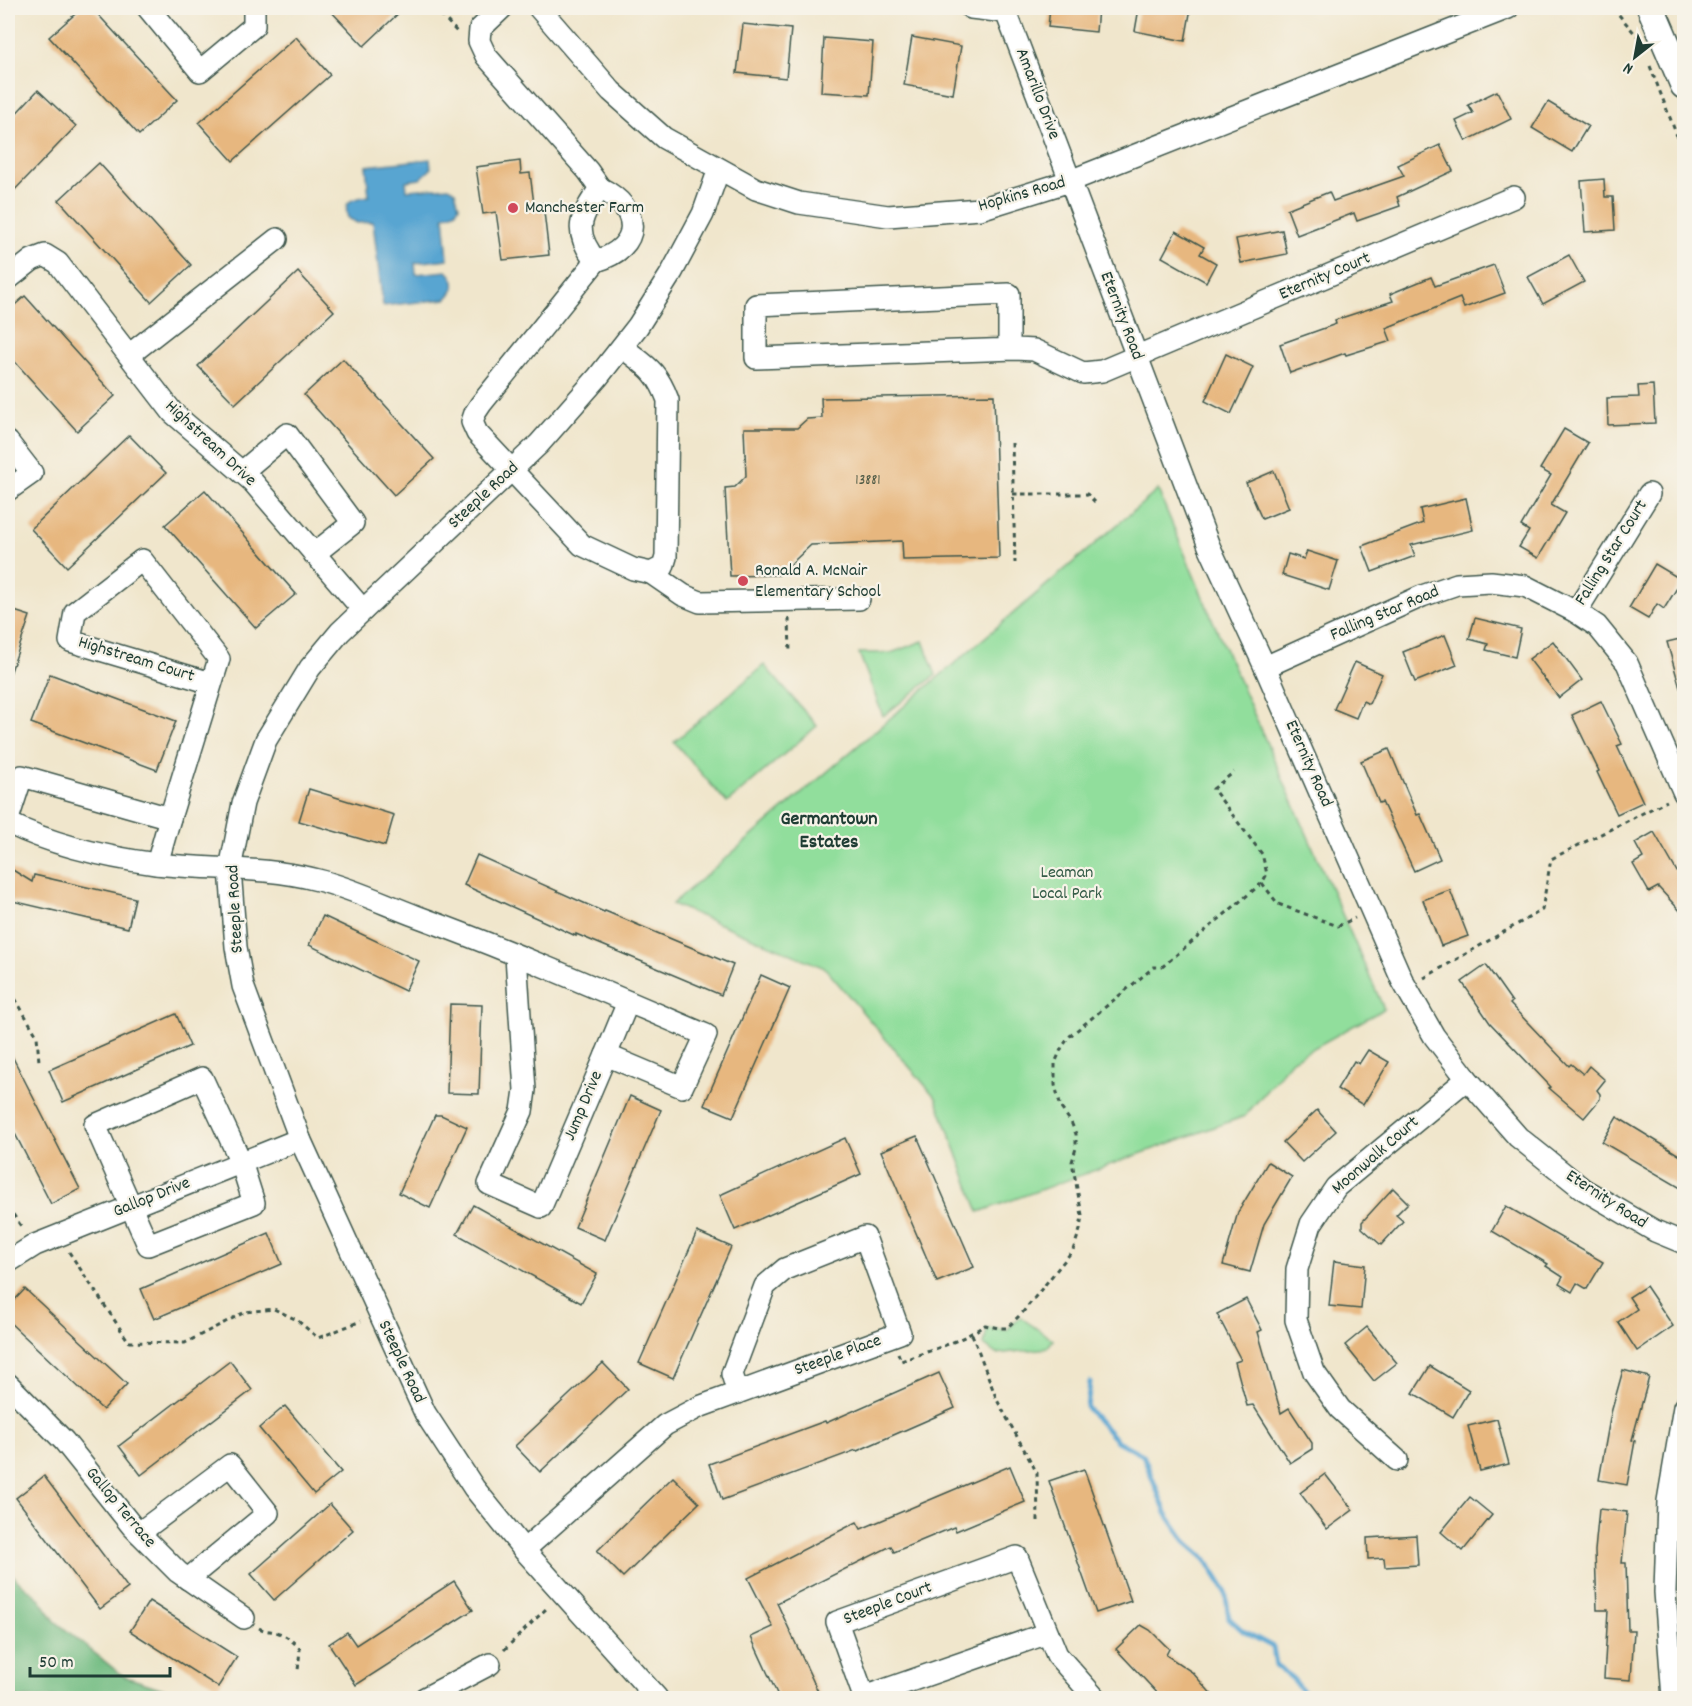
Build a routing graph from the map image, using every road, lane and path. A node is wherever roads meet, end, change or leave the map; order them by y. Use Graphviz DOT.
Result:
graph roads {
  1 [pos="148,8"];
  2 [pos="254,8"];
  3 [pos="435,8"];
  4 [pos="502,8"];
  5 [pos="539,8"];
  6 [pos="971,8"];
  7 [pos="1508,8"];
  8 [pos="1613,8"];
  9 [pos="1652,8"];
  10 [pos="1006,10"];
  11 [pos="458,33"];
  12 [pos="1641,40"];
  13 [pos="1648,61"];
  14 [pos="1684,86"];
  15 [pos="1684,154"];
  16 [pos="719,170"];
  17 [pos="1070,181"];
  18 [pos="600,188"];
  19 [pos="1514,196"];
  20 [pos="277,239"];
  21 [pos="596,261"];
  22 [pos="8,279"];
  23 [pos="621,347"];
  24 [pos="1009,349"];
  25 [pos="129,355"];
  26 [pos="1136,357"];
  27 [pos="8,442"];
  28 [pos="1012,443"];
  29 [pos="512,469"];
  30 [pos="242,472"];
  31 [pos="8,490"];
  32 [pos="1013,494"];
  33 [pos="1649,494"];
  34 [pos="1095,502"];
  35 [pos="314,554"];
  36 [pos="1015,563"];
  37 [pos="651,573"];
  38 [pos="859,599"];
  39 [pos="788,600"];
  40 [pos="363,610"];
  41 [pos="1576,612"];
  42 [pos="790,653"];
  43 [pos="1265,668"];
  44 [pos="211,683"];
  45 [pos="1234,772"];
  46 [pos="1679,795"];
  47 [pos="170,818"];
  48 [pos="8,821"];
  49 [pos="157,864"];
  50 [pos="230,869"];
  51 [pos="1262,883"];
  52 [pos="1372,911"];
  53 [pos="516,956"];
  54 [pos="1407,988"];
  55 [pos="8,993"];
  56 [pos="627,1002"];
  57 [pos="606,1055"];
  58 [pos="39,1062"];
  59 [pos="1467,1079"];
  60 [pos="300,1139"];
  61 [pos="241,1162"];
  62 [pos="8,1207"];
  63 [pos="130,1207"];
  64 [pos="58,1236"];
  65 [pos="1684,1243"];
  66 [pos="35,1245"];
  67 [pos="8,1262"];
  68 [pos="380,1314"];
  69 [pos="972,1333"];
  70 [pos="892,1336"];
  71 [pos="8,1384"];
  72 [pos="738,1393"];
  73 [pos="1684,1407"];
  74 [pos="1397,1460"];
  75 [pos="1038,1521"];
  76 [pos="139,1533"];
  77 [pos="524,1551"];
  78 [pos="189,1579"];
  79 [pos="562,1593"];
  80 [pos="244,1618"];
  81 [pos="1048,1633"];
  82 [pos="490,1664"];
  83 [pos="298,1671"];
  84 [pos="425,1698"];
  85 [pos="657,1698"];
  86 [pos="1095,1698"];
  87 [pos="1673,1698"];
  1 -- 2 [label="street"];
  3 -- 11 [label="path"];
  4 -- 18 [label="street"];
  5 -- 16 [label="street, Hopkins Road"];
  6 -- 10 [label="street"];
  7 -- 17 [label="street, Hopkins Road"];
  8 -- 12 [label="path"];
  9 -- 14 [label="main road"];
  10 -- 17 [label="street, Amarillo Drive"];
  13 -- 15 [label="path"];
  16 -- 17 [label="street, Hopkins Road"];
  16 -- 23 [label="street, Steeple Road"];
  17 -- 26 [label="street, Eternity Road"];
  18 -- 21 [label="street"];
  18 -- 21 [label="street"];
  19 -- 26 [label="street, Eternity Court"];
  20 -- 25 [label="street"];
  21 -- 29 [label="street"];
  22 -- 25 [label="street, Highstream Drive"];
  23 -- 29 [label="street, Steeple Road"];
  23 -- 37 [label="street"];
  24 -- 24 [label="street, Eternity Court"];
  24 -- 26 [label="street, Eternity Court"];
  25 -- 30 [label="street, Highstream Drive"];
  26 -- 43 [label="street, Eternity Road"];
  27 -- 31 [label="street"];
  28 -- 32 [label="path"];
  29 -- 37 [label="street"];
  29 -- 40 [label="street, Steeple Road"];
  30 -- 35 [label="street, Highstream Drive"];
  30 -- 35 [label="street"];
  32 -- 34 [label="path"];
  32 -- 36 [label="path"];
  33 -- 41 [label="street, Falling Star Court"];
  35 -- 40 [label="street, Highstream Drive"];
  37 -- 39 [label="street"];
  38 -- 39 [label="street"];
  39 -- 42 [label="path"];
  40 -- 50 [label="street, Steeple Road"];
  41 -- 43 [label="street, Falling Star Road"];
  41 -- 46 [label="street, Falling Star Road"];
  43 -- 52 [label="street, Eternity Road"];
  44 -- 44 [label="street, Highstream Court"];
  44 -- 47 [label="street, Highstream Court"];
  45 -- 51 [label="path"];
  46 -- 54 [label="path"];
  47 -- 48 [label="street"];
  47 -- 49 [label="street, Highstream Court"];
  48 -- 49 [label="street"];
  49 -- 50 [label="street"];
  50 -- 53 [label="street, Jump Drive"];
  50 -- 60 [label="street, Steeple Road"];
  51 -- 52 [label="path"];
  51 -- 69 [label="path"];
  52 -- 54 [label="street, Eternity Road"];
  53 -- 56 [label="street, Jump Drive"];
  53 -- 57 [label="street, Jump Drive"];
  54 -- 59 [label="street, Eternity Road"];
  55 -- 58 [label="path"];
  56 -- 57 [label="street"];
  56 -- 57 [label="street, Jump Drive"];
  59 -- 65 [label="street, Eternity Road"];
  59 -- 74 [label="street, Moonwalk Court"];
  60 -- 61 [label="street, Gallop Drive"];
  60 -- 68 [label="street, Steeple Road"];
  61 -- 63 [label="street, Gallop Drive"];
  61 -- 63 [label="street"];
  61 -- 63 [label="street"];
  62 -- 66 [label="path"];
  63 -- 64 [label="street, Gallop Drive"];
  64 -- 66 [label="street, Gallop Drive"];
  64 -- 68 [label="path"];
  66 -- 67 [label="street, Gallop Drive"];
  68 -- 77 [label="street, Steeple Road"];
  69 -- 70 [label="path"];
  69 -- 75 [label="path"];
  70 -- 72 [label="street, Steeple Place"];
  70 -- 72 [label="street, Steeple Place"];
  71 -- 76 [label="street, Gallop Terrace"];
  72 -- 77 [label="street, Steeple Place"];
  73 -- 87 [label="street"];
  76 -- 78 [label="street, Gallop Terrace"];
  76 -- 78 [label="street"];
  77 -- 79 [label="street, Steeple Road"];
  78 -- 80 [label="street, Gallop Terrace"];
  79 -- 82 [label="path"];
  79 -- 85 [label="street, Steeple Road"];
  80 -- 83 [label="path"];
  81 -- 81 [label="street, Steeple Court"];
  81 -- 86 [label="street, Steeple Court"];
  82 -- 84 [label="street"];
}
